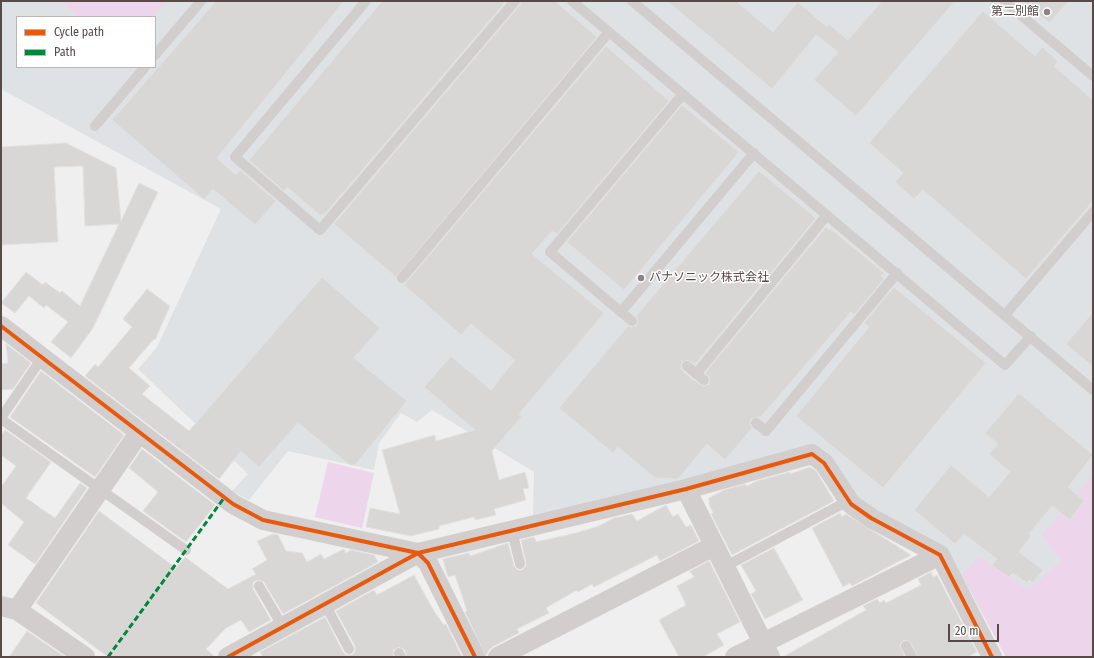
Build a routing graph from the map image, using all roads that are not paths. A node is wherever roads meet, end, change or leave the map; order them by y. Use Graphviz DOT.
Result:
graph roads {
  1 [pos="201,1"];
  2 [pos="366,1"];
  3 [pos="515,1"];
  4 [pos="572,1"];
  5 [pos="632,1"];
  6 [pos="1004,1"];
  7 [pos="609,32"];
  8 [pos="156,54"];
  9 [pos="144,68"];
  10 [pos="1093,76"];
  11 [pos="683,94"];
  12 [pos="95,126"];
  13 [pos="754,154"];
  14 [pos="1093,212"];
  15 [pos="827,215"];
  16 [pos="897,274"];
  17 [pos="402,278"];
  18 [pos="620,312"];
  19 [pos="1005,315"];
  20 [pos="632,321"];
  21 [pos="1,326"];
  22 [pos="1031,336"];
  23 [pos="42,358"];
  24 [pos="686,366"];
  25 [pos="696,374"];
  26 [pos="704,380"];
  27 [pos="1093,390"];
  28 [pos="1,418"];
  29 [pos="756,423"];
  30 [pos="139,432"];
  31 [pos="100,489"];
  32 [pos="686,489"];
  33 [pos="848,501"];
  34 [pos="512,531"];
  35 [pos="714,546"];
  36 [pos="186,550"];
  37 [pos="418,553"];
  38 [pos="940,555"];
  39 [pos="520,564"];
  40 [pos="724,567"];
  41 [pos="259,586"];
  42 [pos="325,604"];
  43 [pos="9,608"];
  44 [pos="283,627"];
  45 [pos="906,646"];
  46 [pos="349,649"];
  47 [pos="766,650"];
  48 [pos="85,657"];
  49 [pos="228,657"];
  50 [pos="475,657"];
  51 [pos="498,657"];
  52 [pos="735,657"];
  53 [pos="912,657"];
  54 [pos="992,657"];
  1 -- 8 [label="lane"];
  2 -- 3 [label="lane"];
  4 -- 7 [label="lane"];
  5 -- 19 [label="lane"];
  6 -- 10 [label="lane"];
  7 -- 11 [label="lane"];
  7 -- 17 [label="lane"];
  9 -- 12 [label="lane"];
  11 -- 13 [label="lane"];
  11 -- 18 [label="lane"];
  13 -- 15 [label="lane"];
  13 -- 18 [label="lane"];
  14 -- 19 [label="lane"];
  15 -- 16 [label="lane"];
  15 -- 25 [label="lane"];
  16 -- 22 [label="lane"];
  16 -- 29 [label="lane"];
  18 -- 20 [label="lane"];
  19 -- 22 [label="lane"];
  21 -- 23 [label="street"];
  22 -- 27 [label="lane"];
  23 -- 28 [label="lane"];
  23 -- 30 [label="street"];
  24 -- 25 [label="lane"];
  25 -- 26 [label="lane"];
  28 -- 31 [label="lane"];
  30 -- 31 [label="street"];
  30 -- 37 [label="street"];
  31 -- 36 [label="lane"];
  31 -- 43 [label="street"];
  32 -- 33 [label="street"];
  32 -- 34 [label="street"];
  32 -- 35 [label="street"];
  33 -- 38 [label="street"];
  33 -- 40 [label="lane"];
  34 -- 37 [label="street"];
  34 -- 39 [label="lane"];
  35 -- 40 [label="street"];
  35 -- 51 [label="street"];
  37 -- 42 [label="street"];
  37 -- 50 [label="street"];
  38 -- 47 [label="street"];
  38 -- 54 [label="street"];
  40 -- 47 [label="street"];
  41 -- 44 [label="lane"];
  42 -- 44 [label="street"];
  42 -- 46 [label="lane"];
  43 -- 48 [label="street"];
  44 -- 49 [label="street"];
  45 -- 53 [label="lane"];
  47 -- 52 [label="street"];
}
